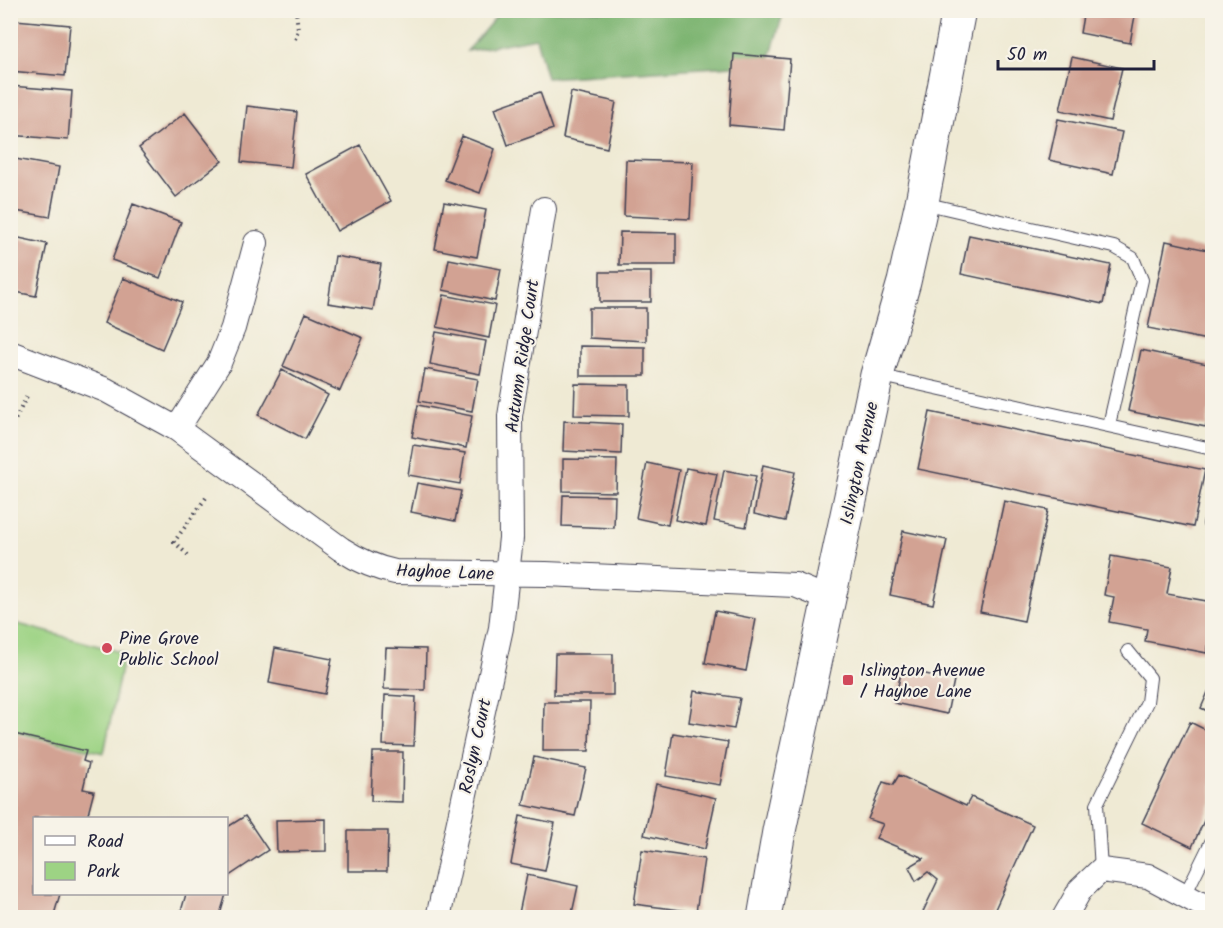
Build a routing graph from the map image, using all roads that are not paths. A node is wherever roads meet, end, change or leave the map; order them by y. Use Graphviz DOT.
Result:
graph roads {
  1 [pos="959,10"];
  2 [pos="922,202"];
  3 [pos="544,209"];
  4 [pos="256,243"];
  5 [pos="10,353"];
  6 [pos="878,375"];
  7 [pos="1109,425"];
  8 [pos="177,429"];
  9 [pos="1212,449"];
  10 [pos="1212,510"];
  11 [pos="1209,524"];
  12 [pos="508,574"];
  13 [pos="829,599"];
  14 [pos="1128,651"];
  15 [pos="1212,840"];
  16 [pos="1101,870"];
  17 [pos="1185,895"];
  18 [pos="1212,910"];
  19 [pos="438,918"];
  20 [pos="764,918"];
  21 [pos="1064,918"];
  1 -- 2 [label="main road, Islington Avenue"];
  2 -- 6 [label="main road, Islington Avenue"];
  2 -- 7 [label="lane"];
  3 -- 12 [label="street, Autumn Ridge Court"];
  4 -- 8 [label="street"];
  5 -- 8 [label="street, Hayhoe Lane"];
  6 -- 7 [label="lane"];
  6 -- 13 [label="main road, Islington Avenue"];
  7 -- 9 [label="lane"];
  8 -- 12 [label="street, Hayhoe Lane"];
  10 -- 11 [label="lane"];
  12 -- 13 [label="street, Hayhoe Lane"];
  12 -- 19 [label="street, Roslyn Court"];
  13 -- 20 [label="main road, Islington Avenue"];
  14 -- 16 [label="lane"];
  15 -- 17 [label="lane"];
  16 -- 17 [label="street"];
  16 -- 21 [label="street"];
  17 -- 18 [label="street"];
}
